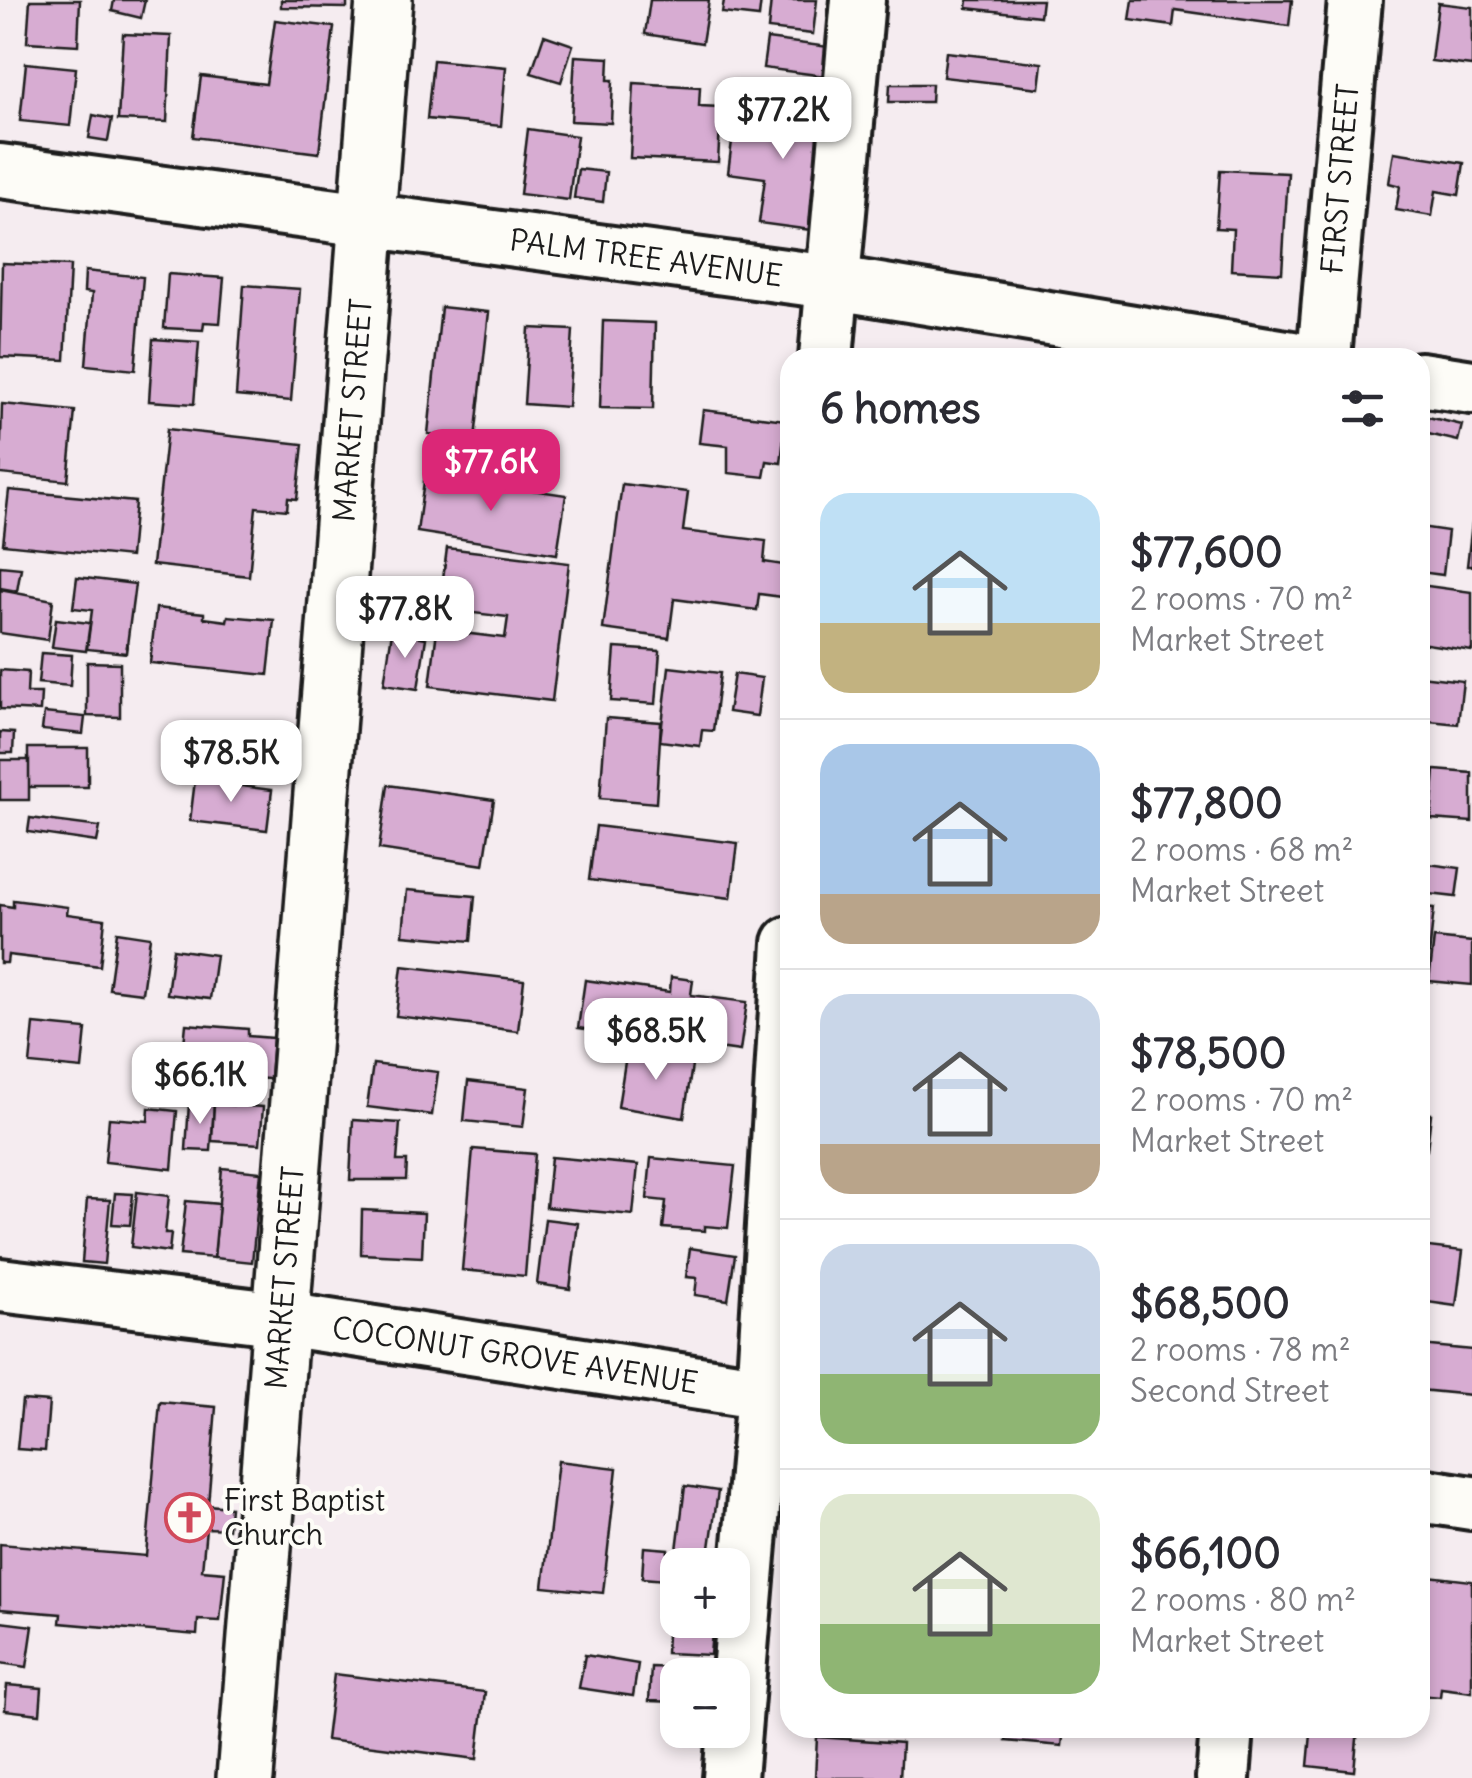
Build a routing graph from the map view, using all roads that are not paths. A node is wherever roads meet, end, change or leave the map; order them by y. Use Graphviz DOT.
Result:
graph roads {
  1 [pos="384,0"];
  2 [pos="858,0"];
  3 [pos="1354,0"];
  4 [pos="0,171"];
  5 [pos="368,219"];
  6 [pos="830,282"];
  7 [pos="827,348"];
  8 [pos="1231,348"];
  9 [pos="1325,348"];
  10 [pos="1430,380"];
  11 [pos="1472,387"];
  12 [pos="780,1265"];
  13 [pos="0,1285"];
  14 [pos="282,1319"];
  15 [pos="776,1394"];
  16 [pos="1430,1496"];
  17 [pos="1472,1502"];
  18 [pos="1226,1738"];
  19 [pos="245,1778"];
  20 [pos="730,1778"];
  21 [pos="1223,1778"];
  1 -- 5 [label="main road, MARKET STREET"];
  2 -- 6 [label="street"];
  3 -- 9 [label="street, FIRST STREET"];
  4 -- 5 [label="street, PALM TREE AVENUE"];
  5 -- 6 [label="street, PALM TREE AVENUE"];
  5 -- 14 [label="main road, MARKET STREET"];
  6 -- 7 [label="street"];
  6 -- 8 [label="street, PALM TREE AVENUE"];
  10 -- 11 [label="street"];
  12 -- 15 [label="street"];
  13 -- 14 [label="street, COCONUT GROVE AVENUE"];
  14 -- 15 [label="street, COCONUT GROVE AVENUE"];
  14 -- 19 [label="main road, MARKET STREET"];
  15 -- 20 [label="street"];
  16 -- 17 [label="street"];
  18 -- 21 [label="street"];
}
